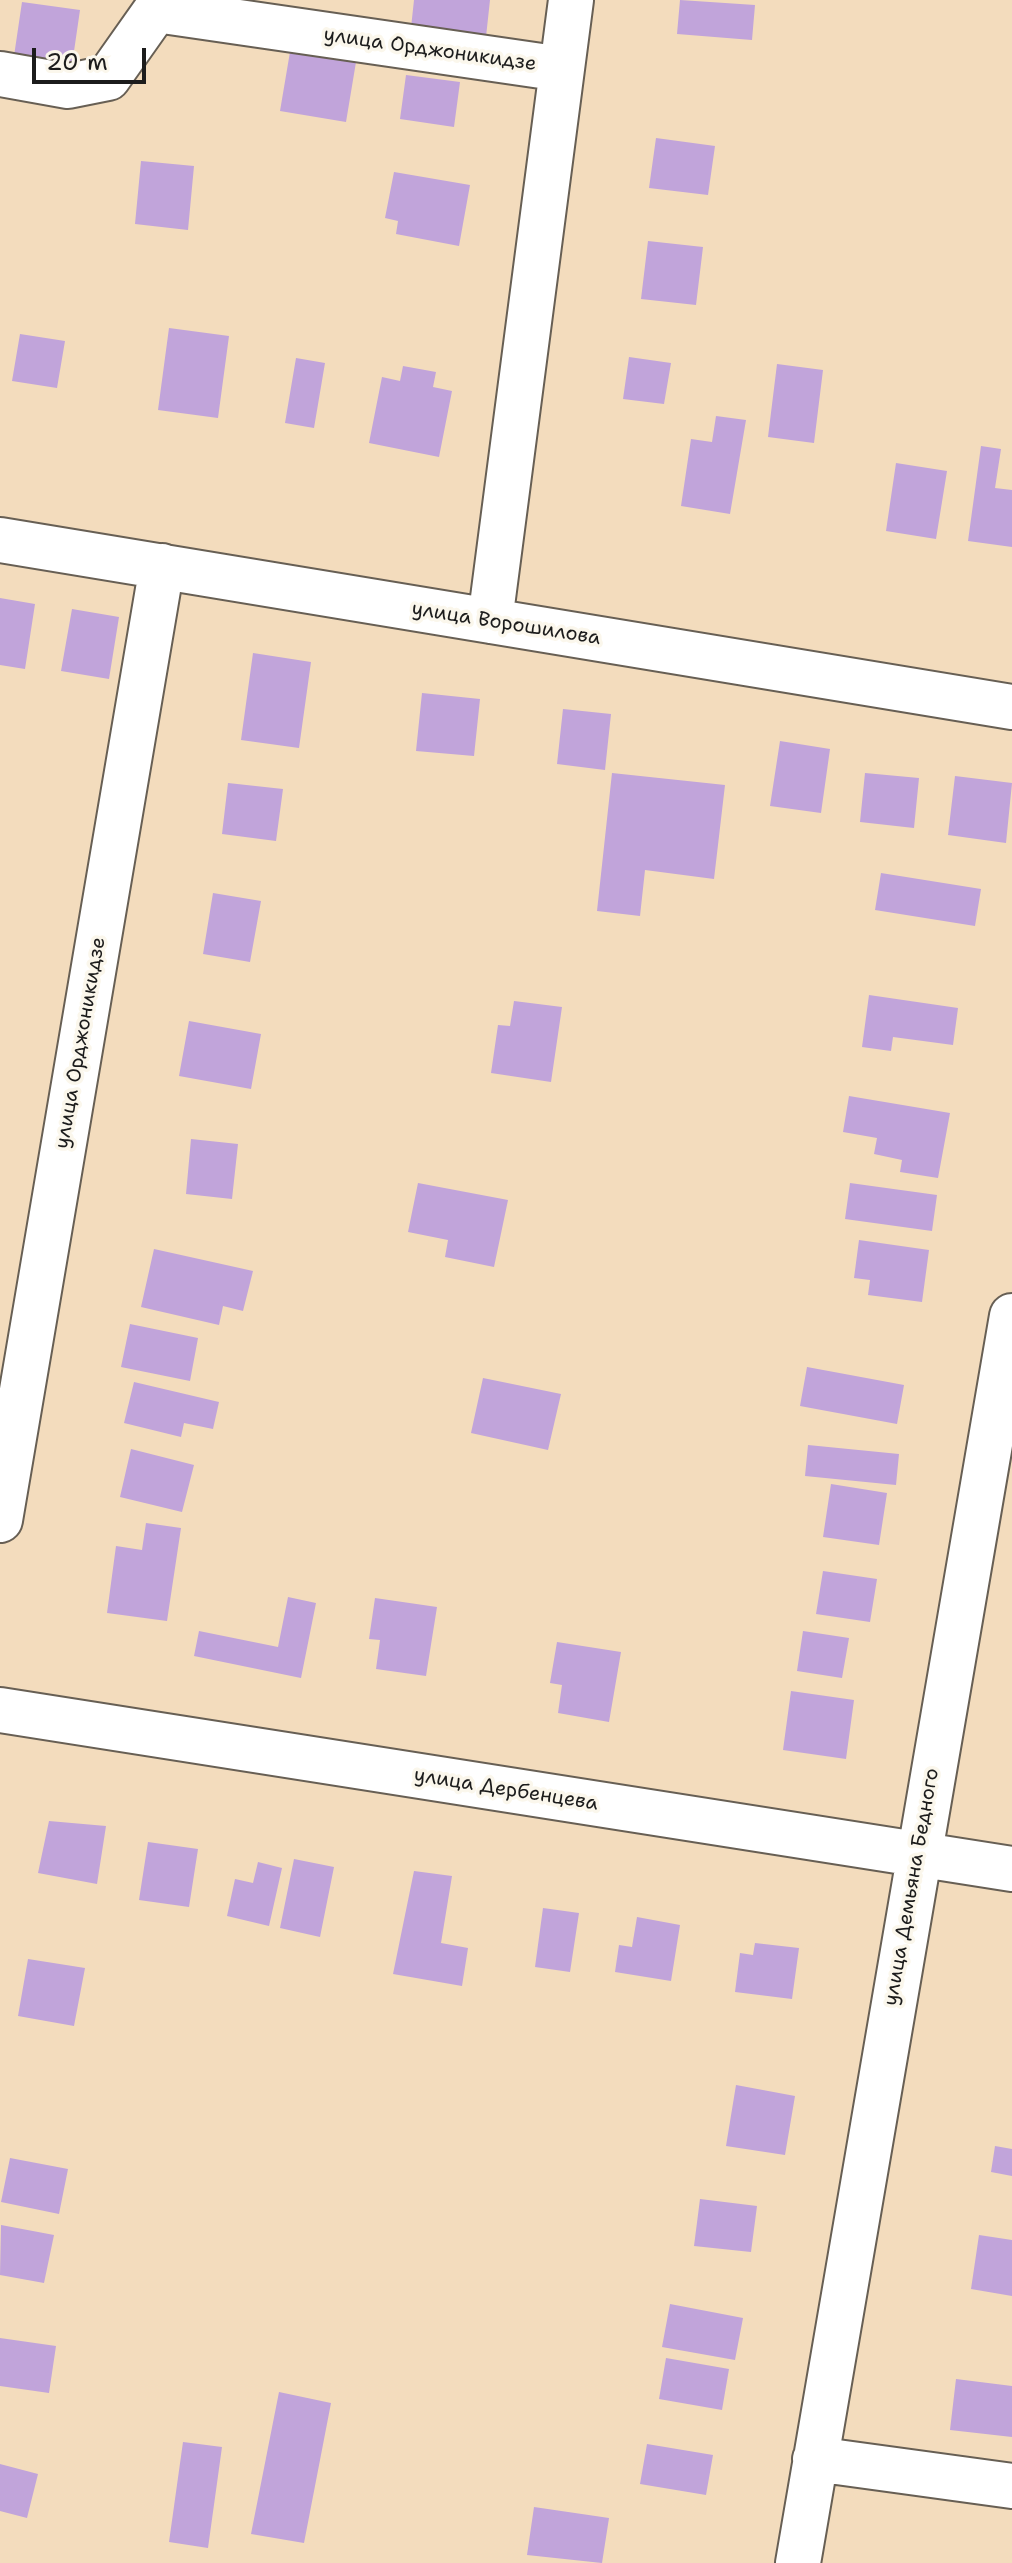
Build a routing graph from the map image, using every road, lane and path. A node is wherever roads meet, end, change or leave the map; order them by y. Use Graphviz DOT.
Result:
graph roads {
  1 [pos="571,0"];
  2 [pos="562,69"];
  3 [pos="0,74"];
  4 [pos="0,540"];
  5 [pos="162,566"];
  6 [pos="490,621"];
  7 [pos="1012,707"];
  8 [pos="1012,1316"];
  9 [pos="0,1520"];
  10 [pos="0,1710"];
  11 [pos="917,1854"];
  12 [pos="1012,1869"];
  13 [pos="815,2459"];
  14 [pos="1012,2486"];
  15 [pos="798,2563"];
  1 -- 2 [label="street, улица Орджоникидзе"];
  2 -- 3 [label="street, улица Орджоникидзе"];
  2 -- 6 [label="street, улица Орджоникидзе"];
  4 -- 5 [label="street, улица Ворошилова"];
  5 -- 6 [label="street, улица Ворошилова"];
  5 -- 9 [label="street, улица Орджоникидзе"];
  6 -- 7 [label="street, улица Ворошилова"];
  8 -- 11 [label="street, улица Демьяна Бедного"];
  10 -- 11 [label="street, улица Дербенцева"];
  11 -- 12 [label="street, улица Дербенцева"];
  11 -- 13 [label="street, улица Демьяна Бедного"];
  13 -- 14 [label="street"];
  13 -- 15 [label="street, улица Демьяна Бедного"];
}
